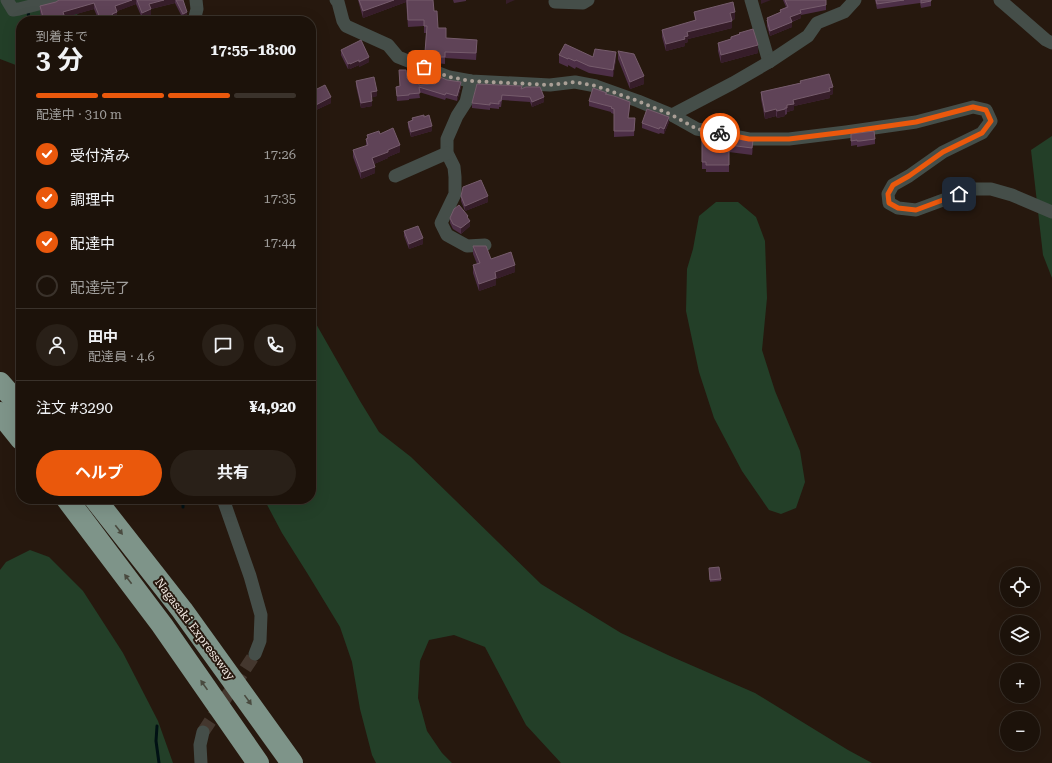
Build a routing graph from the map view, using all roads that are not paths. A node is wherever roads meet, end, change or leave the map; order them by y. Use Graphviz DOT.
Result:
graph roads {
  1 [pos="7,0"];
  2 [pos="196,0"];
  3 [pos="336,0"];
  4 [pos="588,0"];
  5 [pos="751,0"];
  6 [pos="856,0"];
  7 [pos="1000,0"];
  8 [pos="49,1"];
  9 [pos="555,2"];
  10 [pos="195,16"];
  11 [pos="1052,43"];
  12 [pos="769,62"];
  13 [pos="471,81"];
  14 [pos="672,115"];
  15 [pos="447,153"];
  16 [pos="395,176"];
  17 [pos="1052,212"];
  18 [pos="485,245"];
  19 [pos="0,383"];
  20 [pos="16,401"];
  21 [pos="0,413"];
  22 [pos="16,432"];
  23 [pos="71,504"];
  24 [pos="99,504"];
  25 [pos="225,504"];
  26 [pos="255,654"];
  27 [pos="203,732"];
  28 [pos="201,763"];
  29 [pos="258,763"];
  30 [pos="292,763"];
  1 -- 8 [label="street"];
  2 -- 10 [label="street"];
  3 -- 13 [label="street"];
  4 -- 9 [label="street"];
  5 -- 12 [label="street"];
  6 -- 12 [label="street"];
  7 -- 11 [label="street"];
  12 -- 14 [label="street"];
  13 -- 14 [label="street"];
  13 -- 15 [label="street"];
  14 -- 17 [label="street"];
  15 -- 16 [label="street"];
  15 -- 18 [label="street"];
  19 -- 20 [label="highway"];
  21 -- 22 [label="highway"];
  29 -- 23 [label="highway, Nagasaki Expressway, one-way"];
  24 -- 30 [label="highway, Nagasaki Expressway, one-way"];
  25 -- 26 [label="street"];
  27 -- 28 [label="street"];
}
